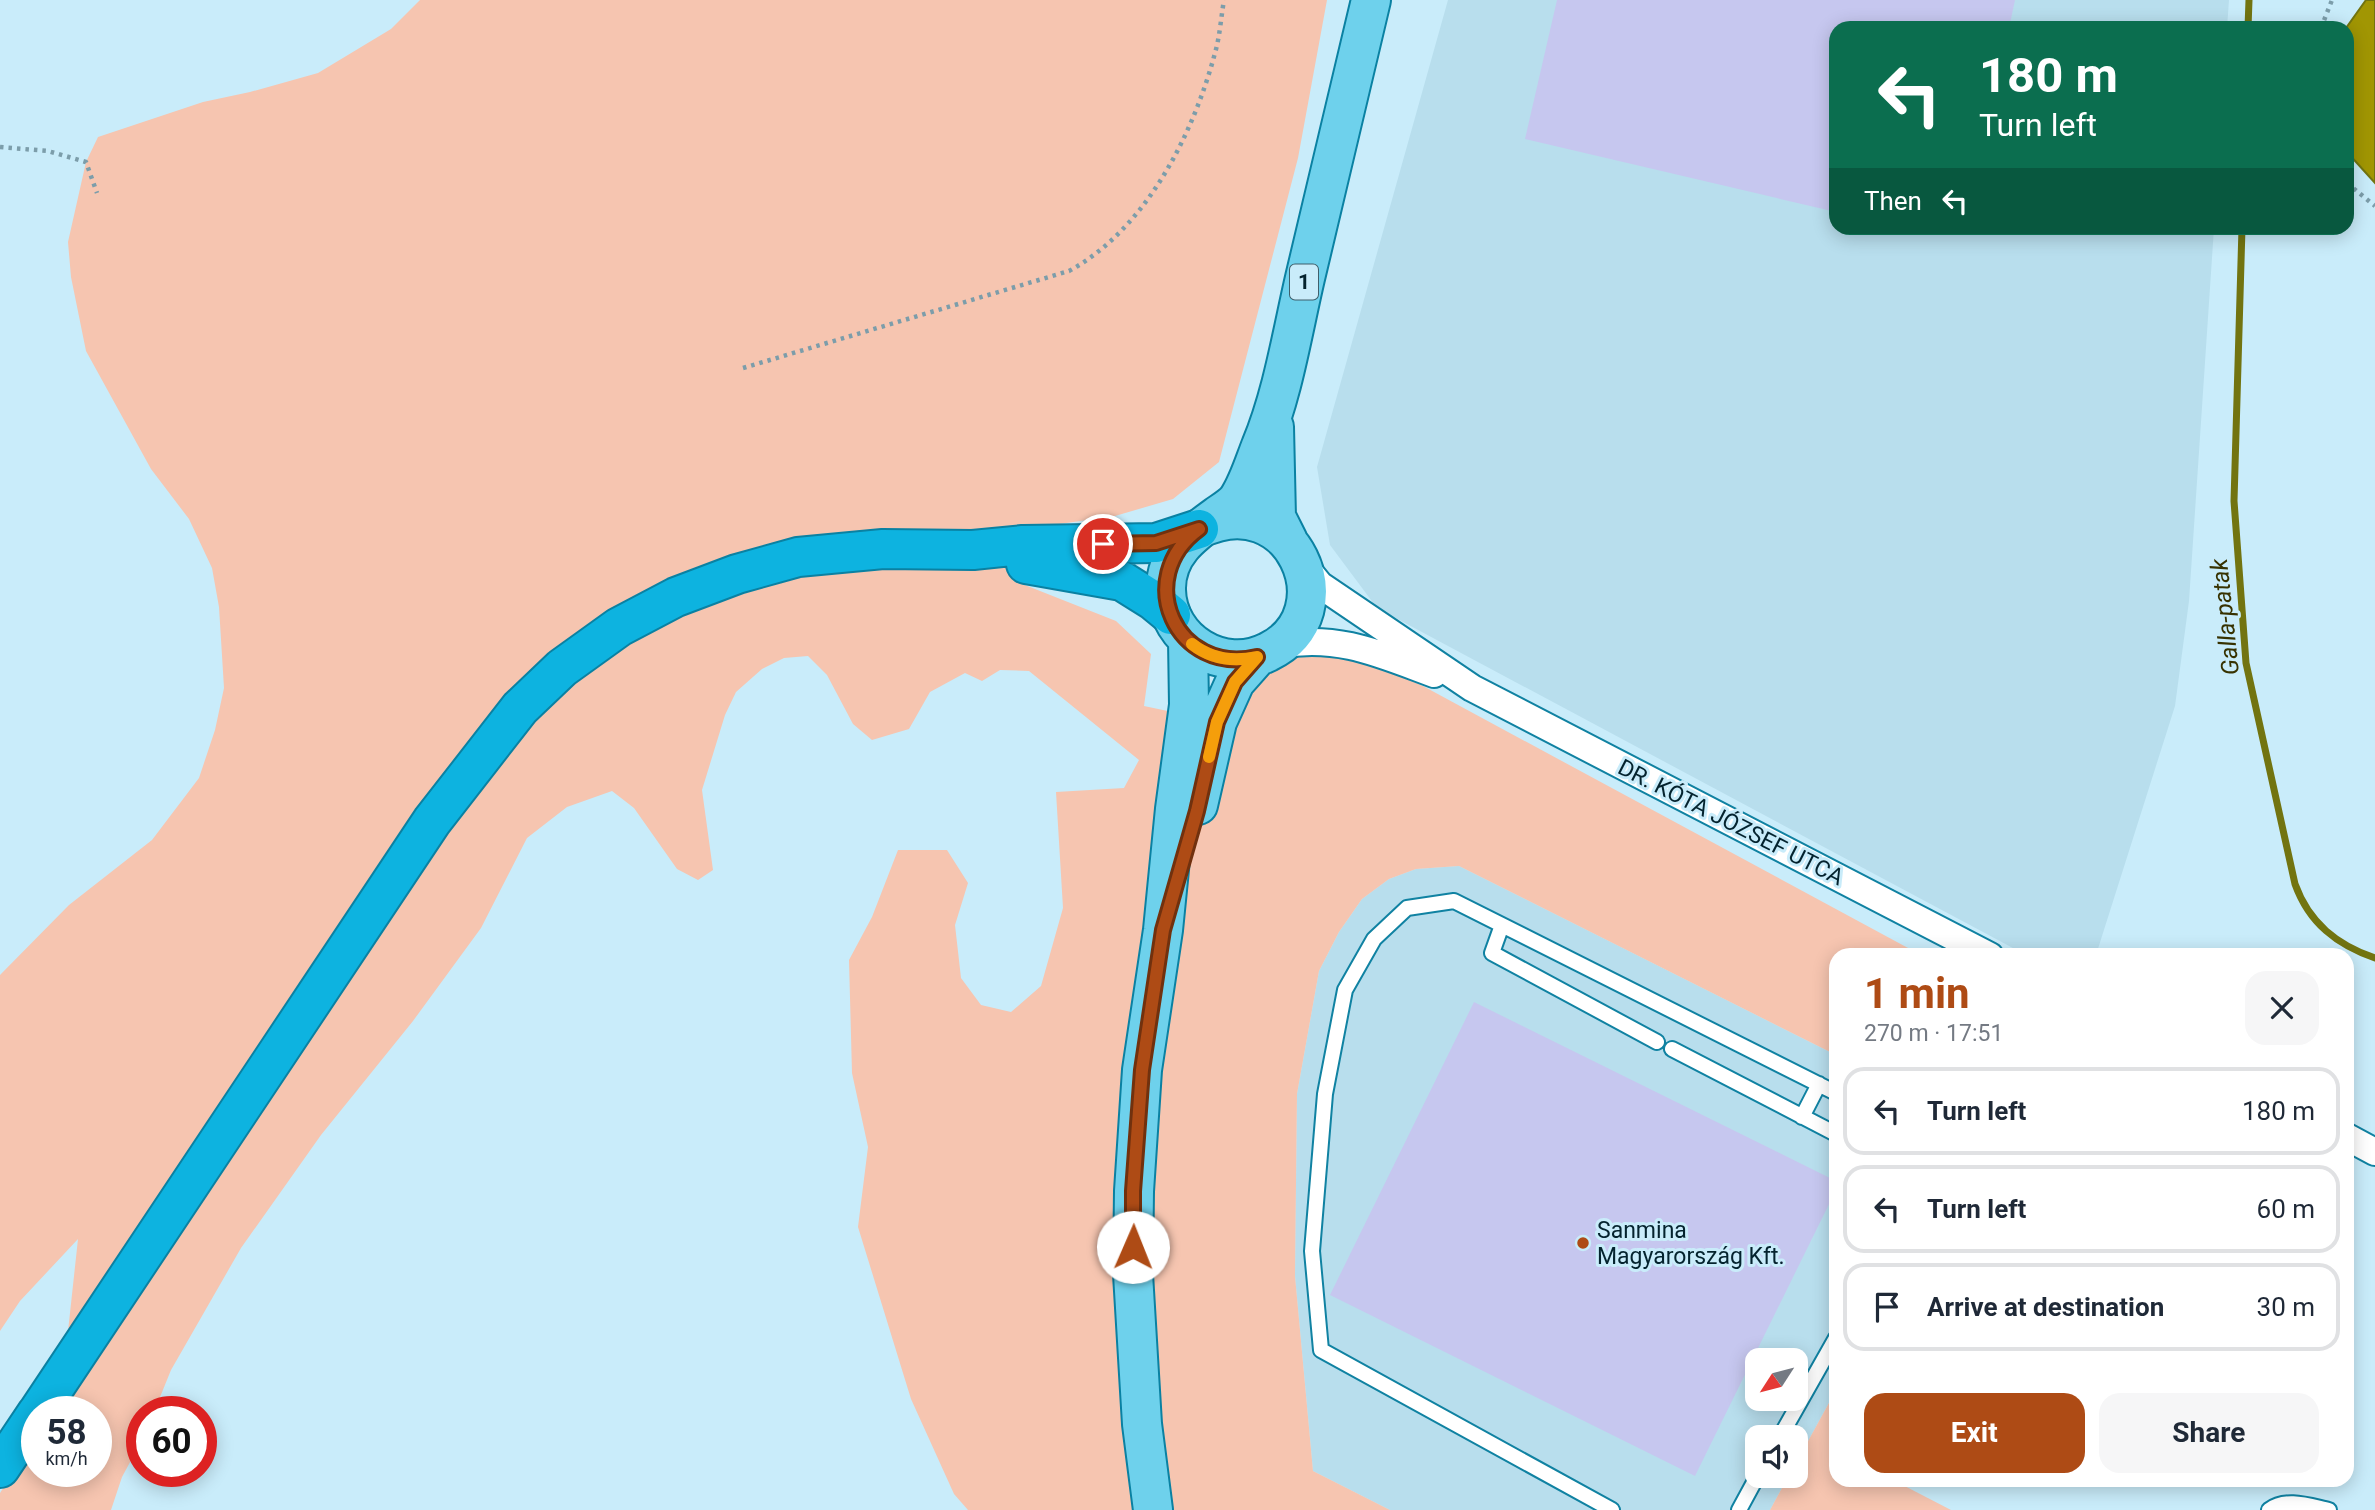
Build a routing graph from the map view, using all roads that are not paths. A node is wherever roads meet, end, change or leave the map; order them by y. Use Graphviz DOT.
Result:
graph roads {
  1 [pos="1371,0"];
  2 [pos="1273,415"];
  3 [pos="1199,529"];
  4 [pos="973,550"];
  5 [pos="1295,552"];
  6 [pos="1179,628"];
  7 [pos="1268,651"];
  8 [pos="1472,688"];
  9 [pos="1502,925"];
  10 [pos="1163,930"];
  11 [pos="1975,948"];
  12 [pos="1657,1042"];
  13 [pos="1672,1049"];
  14 [pos="1819,1084"];
  15 [pos="1829,1089"];
  16 [pos="1802,1117"];
  17 [pos="1829,1131"];
  18 [pos="2354,1141"];
  19 [pos="2375,1152"];
  20 [pos="1829,1350"];
  21 [pos="48,1396"];
  22 [pos="1787,1425"];
  23 [pos="21,1437"];
  24 [pos="1,1466"];
  25 [pos="1751,1488"];
  26 [pos="1153,1510"];
  27 [pos="1612,1510"];
  28 [pos="1738,1510"];
  29 [pos="2269,1510"];
  30 [pos="2329,1510"];
  1 -- 2 [label="main road, 1"];
  2 -- 3 [label="main road, 1"];
  2 -- 5 [label="main road, 1"];
  3 -- 4 [label="highway"];
  3 -- 5 [label="main road"];
  3 -- 6 [label="main road, 1"];
  4 -- 6 [label="highway"];
  4 -- 21 [label="highway"];
  5 -- 7 [label="main road, 1"];
  5 -- 8 [label="street"];
  6 -- 7 [label="main road"];
  6 -- 10 [label="main road, 1"];
  7 -- 8 [label="street"];
  7 -- 10 [label="main road, 1"];
  8 -- 11 [label="street, DR. KÓTA JÓZSEF UTCA"];
  9 -- 12 [label="lane"];
  9 -- 14 [label="lane"];
  9 -- 27 [label="lane"];
  10 -- 26 [label="main road, 1"];
  13 -- 16 [label="lane"];
  14 -- 15 [label="lane"];
  14 -- 16 [label="lane"];
  16 -- 17 [label="lane"];
  18 -- 19 [label="street"];
  20 -- 22 [label="lane"];
  23 -- 24 [label="highway"];
  25 -- 28 [label="lane"];
  29 -- 30 [label="lane"];
}
